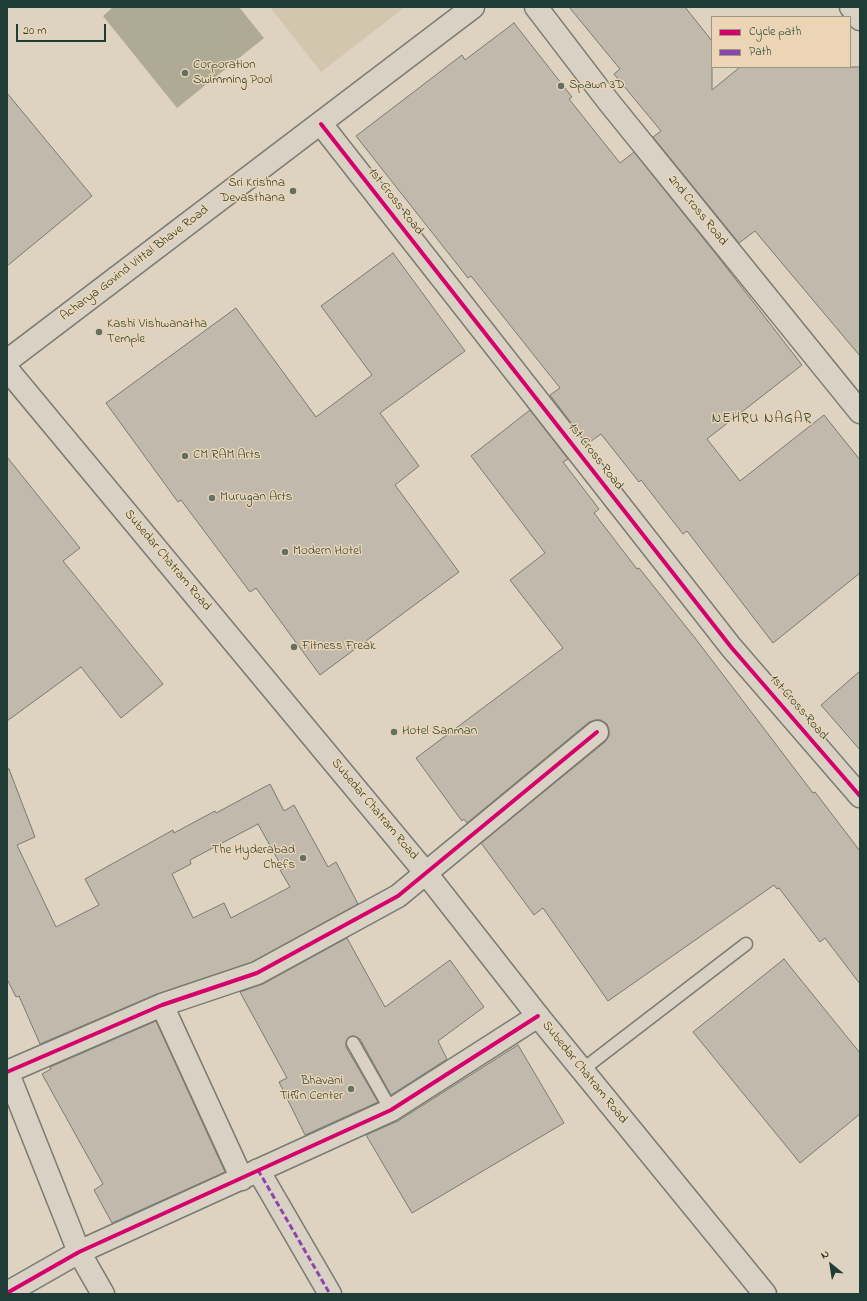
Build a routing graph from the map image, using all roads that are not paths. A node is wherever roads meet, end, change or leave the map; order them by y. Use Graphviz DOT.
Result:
graph roads {
  1 [pos="473,7"];
  2 [pos="536,7"];
  3 [pos="851,7"];
  4 [pos="860,19"];
  5 [pos="321,124"];
  6 [pos="7,361"];
  7 [pos="7,369"];
  8 [pos="860,412"];
  9 [pos="597,732"];
  10 [pos="860,796"];
  11 [pos="425,872"];
  12 [pos="746,944"];
  13 [pos="162,1005"];
  14 [pos="538,1016"];
  15 [pos="353,1043"];
  16 [pos="582,1070"];
  17 [pos="7,1071"];
  18 [pos="390,1110"];
  19 [pos="250,1174"];
  20 [pos="78,1252"];
  21 [pos="7,1293"];
  22 [pos="103,1294"];
  23 [pos="330,1294"];
  24 [pos="765,1294"];
  1 -- 5 [label="street, Acharya Govind Vittal Bhave Road"];
  2 -- 8 [label="street, 2nd Cross Road"];
  3 -- 4 [label="street"];
  5 -- 6 [label="street, Acharya Govind Vittal Bhave Road"];
  5 -- 10 [label="street, 1st Cross Road"];
  7 -- 11 [label="street, Subedar Chatram Road"];
  9 -- 11 [label="street"];
  11 -- 13 [label="street"];
  11 -- 14 [label="street, Subedar Chatram Road"];
  12 -- 16 [label="lane"];
  13 -- 17 [label="street"];
  13 -- 19 [label="street"];
  14 -- 16 [label="street, Subedar Chatram Road"];
  14 -- 18 [label="street"];
  15 -- 18 [label="lane"];
  16 -- 24 [label="street, Subedar Chatram Road"];
  17 -- 20 [label="street"];
  18 -- 19 [label="street"];
  19 -- 20 [label="street"];
  19 -- 23 [label="street"];
  20 -- 21 [label="street"];
  20 -- 22 [label="street"];
}
